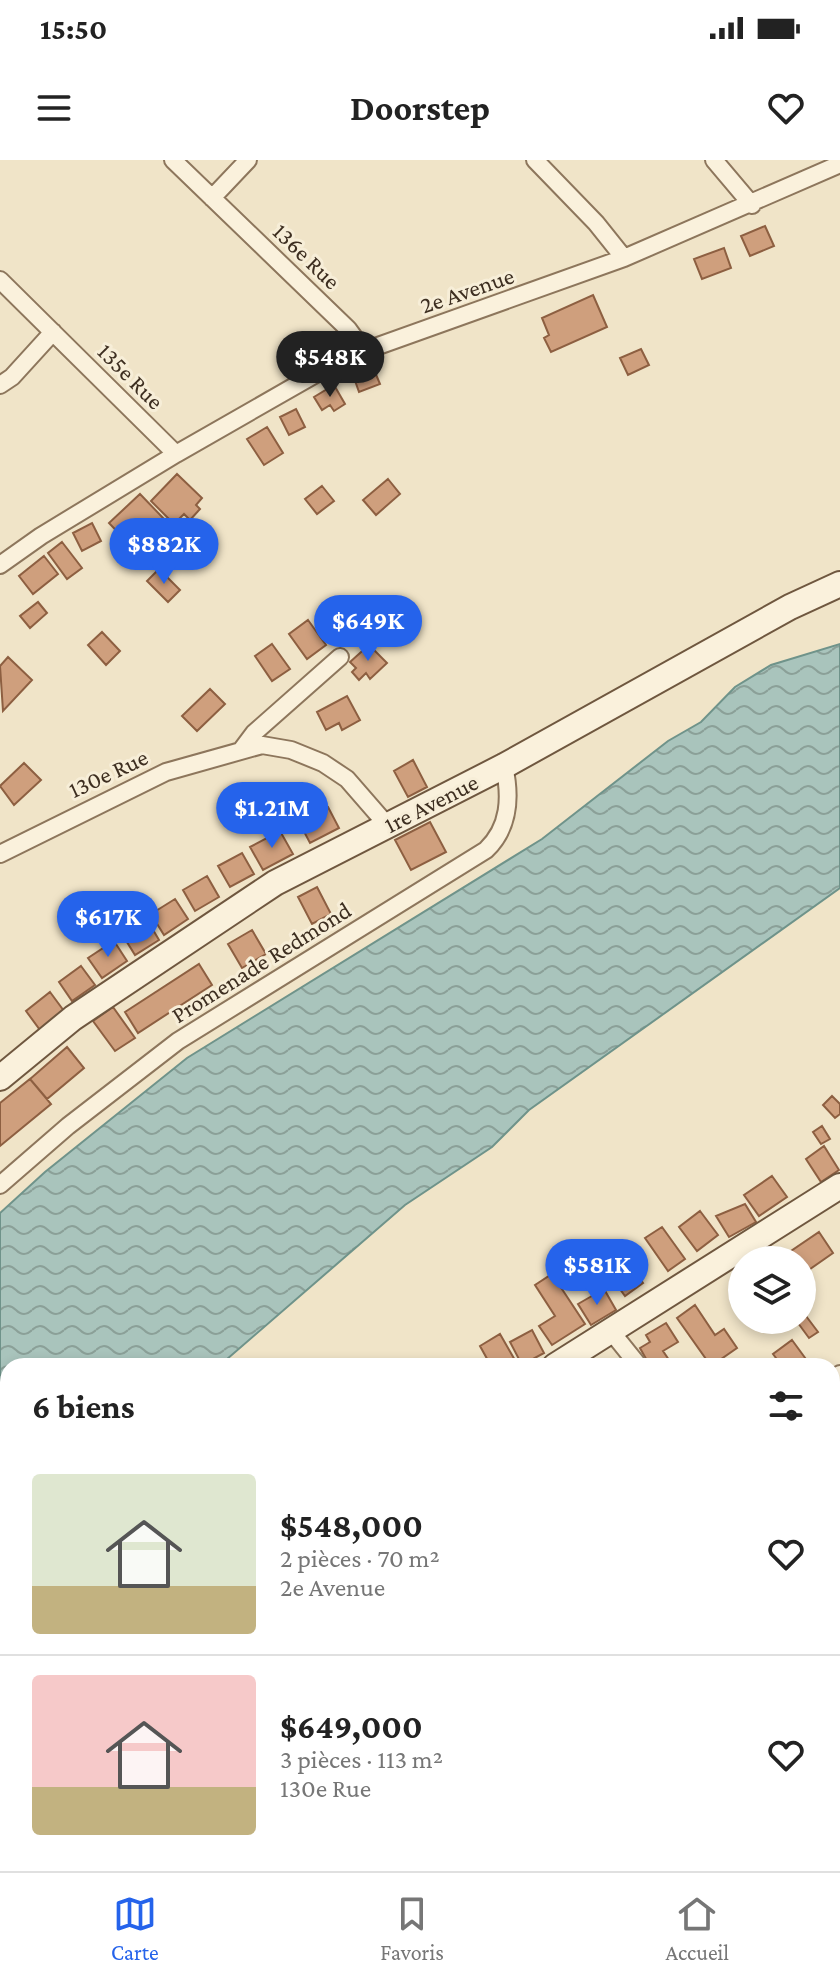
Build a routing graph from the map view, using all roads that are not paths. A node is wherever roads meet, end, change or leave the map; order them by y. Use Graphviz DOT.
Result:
graph roads {
  1 [pos="173,160"];
  2 [pos="248,160"];
  3 [pos="535,160"];
  4 [pos="714,160"];
  5 [pos="840,164"];
  6 [pos="212,198"];
  7 [pos="752,205"];
  8 [pos="624,258"];
  9 [pos="0,280"];
  10 [pos="53,332"];
  11 [pos="364,351"];
  12 [pos="0,385"];
  13 [pos="176,454"];
  14 [pos="0,565"];
  15 [pos="840,584"];
  16 [pos="340,657"];
  17 [pos="242,749"];
  18 [pos="504,766"];
  19 [pos="387,825"];
  20 [pos="0,854"];
  21 [pos="0,1078"];
  22 [pos="0,1185"];
  23 [pos="840,1186"];
  24 [pos="610,1330"];
  25 [pos="567,1358"];
  26 [pos="633,1358"];
  1 -- 6 [label="street, 136e Rue"];
  2 -- 6 [label="street"];
  3 -- 8 [label="street"];
  4 -- 7 [label="street"];
  5 -- 7 [label="street, 2e Avenue"];
  6 -- 11 [label="street, 136e Rue"];
  7 -- 8 [label="street, 2e Avenue"];
  8 -- 11 [label="street, 2e Avenue"];
  9 -- 10 [label="street, 135e Rue"];
  10 -- 12 [label="street"];
  10 -- 13 [label="street, 135e Rue"];
  11 -- 13 [label="street, 2e Avenue"];
  13 -- 14 [label="street, 2e Avenue"];
  15 -- 18 [label="street, 1re Avenue"];
  16 -- 17 [label="street"];
  17 -- 19 [label="street, 130e Rue"];
  17 -- 20 [label="street, 130e Rue"];
  18 -- 19 [label="street, 1re Avenue"];
  18 -- 22 [label="street, Promenade Redmond"];
  19 -- 21 [label="street, 1re Avenue"];
  23 -- 24 [label="street"];
  24 -- 25 [label="street"];
  24 -- 26 [label="street"];
}
